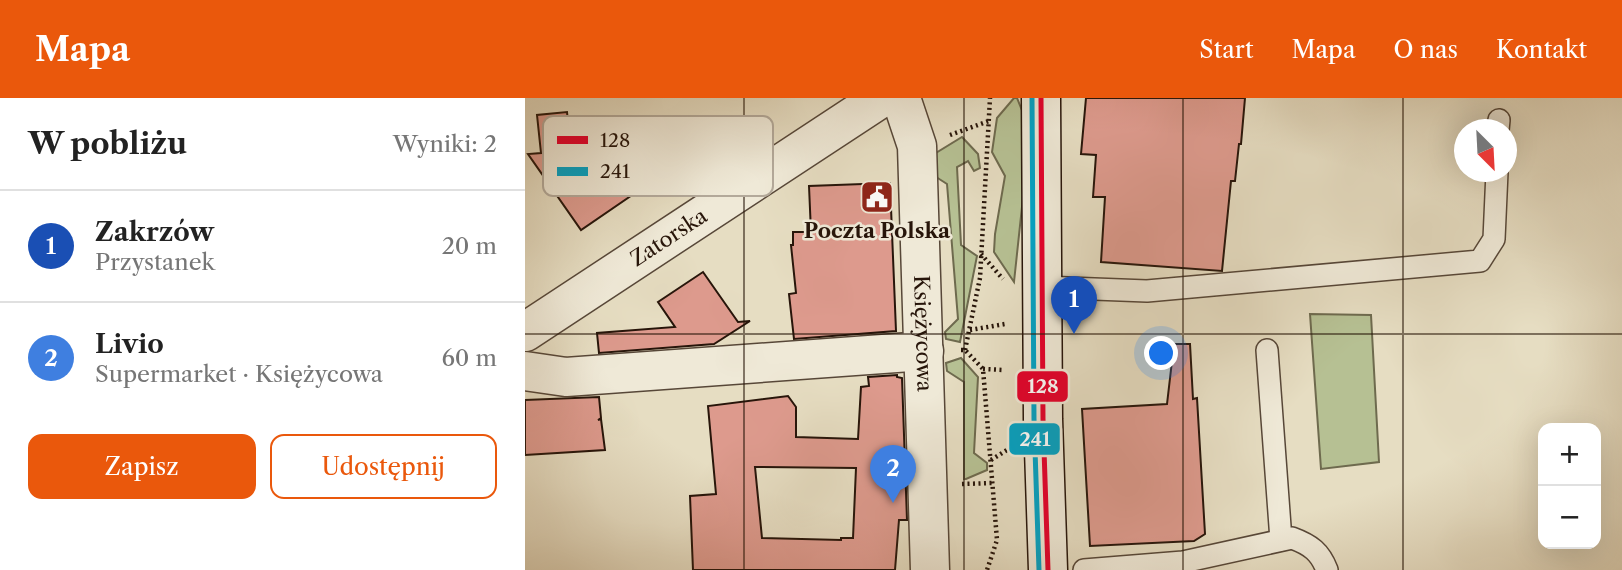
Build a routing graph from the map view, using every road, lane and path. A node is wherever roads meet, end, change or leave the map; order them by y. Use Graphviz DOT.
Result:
graph roads {
  1 [pos="881,98"];
  2 [pos="901,98"];
  3 [pos="990,98"];
  4 [pos="1041,98"];
  5 [pos="773,169"];
  6 [pos="1497,182"];
  7 [pos="732,196"];
  8 [pos="1042,287"];
  9 [pos="1005,324"];
  10 [pos="969,330"];
  11 [pos="525,332"];
  12 [pos="1267,350"];
  13 [pos="924,351"];
  14 [pos="983,369"];
  15 [pos="1004,370"];
  16 [pos="525,371"];
  17 [pos="1281,540"];
  18 [pos="1134,568"];
  19 [pos="930,570"];
  20 [pos="986,570"];
  21 [pos="1048,570"];
  22 [pos="1084,570"];
  23 [pos="1327,570"];
  1 -- 5 [label="street, Zatorska"];
  2 -- 13 [label="street, Księżycowa"];
  3 -- 10 [label="path"];
  4 -- 8 [label="street"];
  6 -- 8 [label="lane"];
  7 -- 11 [label="street, Zatorska"];
  8 -- 21 [label="street"];
  9 -- 10 [label="path"];
  10 -- 14 [label="path"];
  12 -- 17 [label="lane"];
  13 -- 16 [label="street"];
  13 -- 19 [label="street, Księżycowa"];
  14 -- 15 [label="path"];
  14 -- 20 [label="path"];
  17 -- 18 [label="lane"];
  17 -- 23 [label="lane"];
  18 -- 22 [label="lane"];
}
